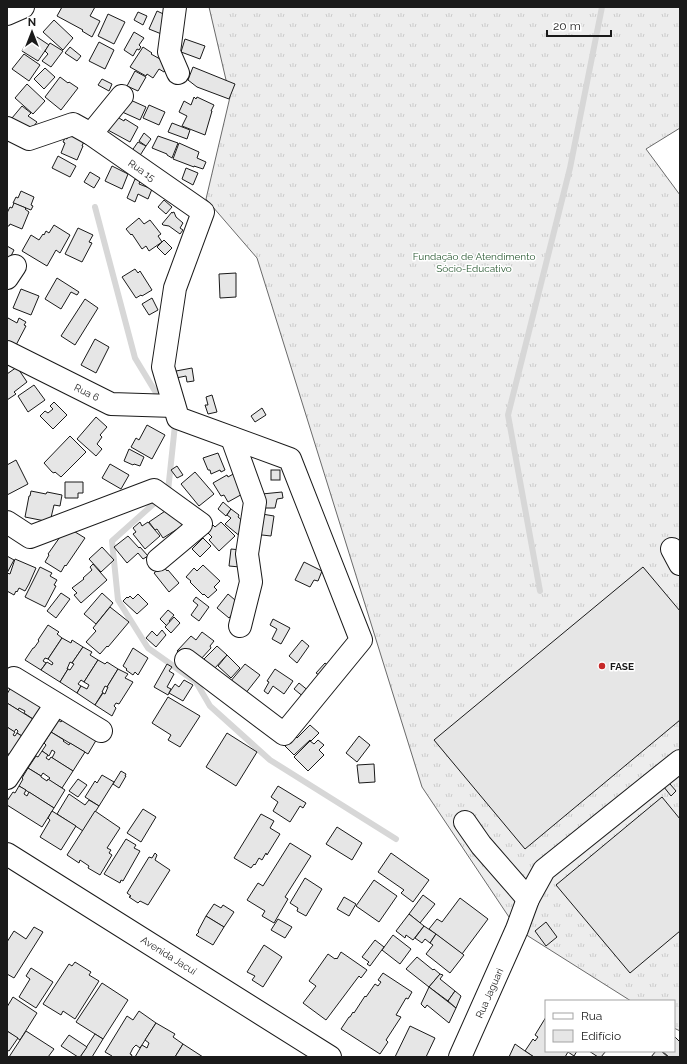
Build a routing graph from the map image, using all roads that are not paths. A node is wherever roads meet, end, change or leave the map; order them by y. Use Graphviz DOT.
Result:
graph roads {
  1 [pos="23,7"];
  2 [pos="175,7"];
  3 [pos="7,14"];
  4 [pos="178,73"];
  5 [pos="122,96"];
  6 [pos="7,128"];
  7 [pos="91,134"];
  8 [pos="7,352"];
  9 [pos="174,406"];
  10 [pos="232,438"];
  11 [pos="7,522"];
  12 [pos="158,560"];
  13 [pos="240,626"];
  14 [pos="186,660"];
  15 [pos="14,678"];
  16 [pos="56,704"];
  17 [pos="100,731"];
  18 [pos="680,761"];
  19 [pos="7,778"];
  20 [pos="465,822"];
  21 [pos="7,854"];
  22 [pos="528,899"];
  23 [pos="330,1057"];
  24 [pos="460,1057"];
  1 -- 3 [label="street"];
  2 -- 4 [label="street"];
  5 -- 7 [label="street"];
  6 -- 7 [label="street, Rua 15"];
  7 -- 9 [label="street, Rua 15"];
  8 -- 9 [label="street, Rua 6"];
  9 -- 10 [label="street"];
  10 -- 13 [label="street"];
  10 -- 14 [label="street"];
  11 -- 12 [label="street"];
  15 -- 16 [label="street"];
  16 -- 17 [label="street"];
  16 -- 19 [label="street"];
  18 -- 22 [label="street, Rua Jaguari"];
  20 -- 22 [label="street"];
  21 -- 23 [label="street, Avenida Jacuí"];
  22 -- 24 [label="street, Rua Jaguari"];
}
